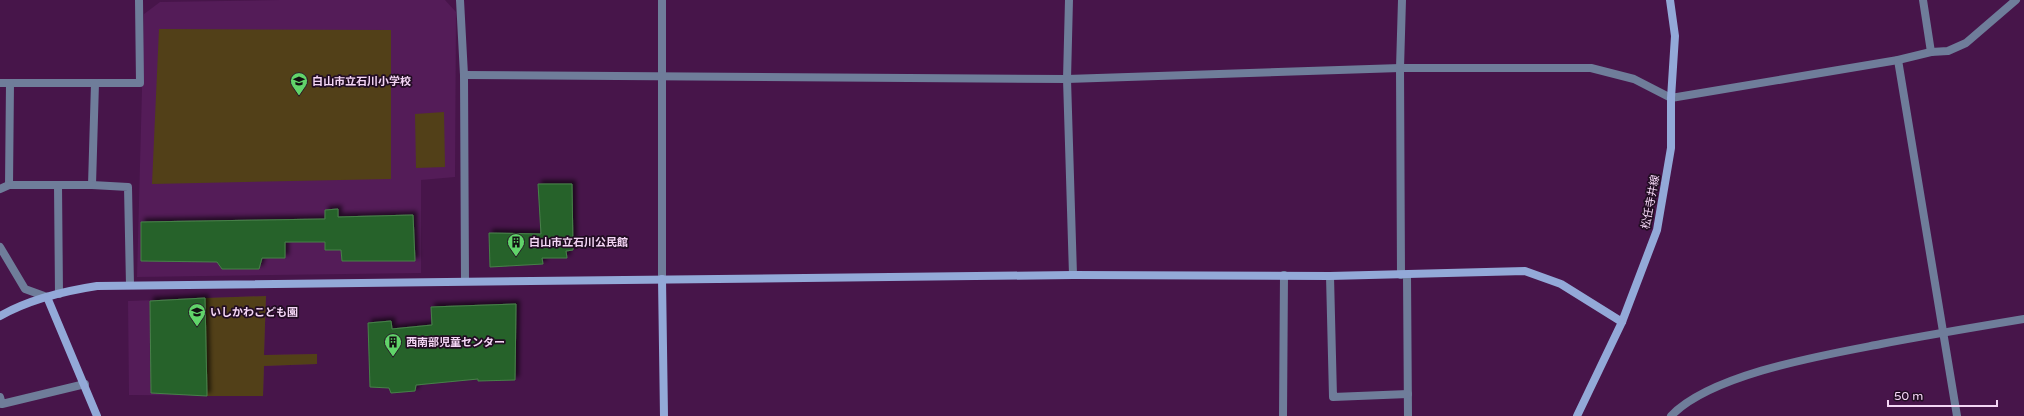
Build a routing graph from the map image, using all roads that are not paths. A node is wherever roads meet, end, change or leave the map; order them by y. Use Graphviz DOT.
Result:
graph roads {
  1 [pos="139,0"];
  2 [pos="460,0"];
  3 [pos="662,0"];
  4 [pos="1069,0"];
  5 [pos="1402,0"];
  6 [pos="1671,0"];
  7 [pos="1922,0"];
  8 [pos="2016,0"];
  9 [pos="1931,52"];
  10 [pos="1898,60"];
  11 [pos="1400,68"];
  12 [pos="464,75"];
  13 [pos="662,76"];
  14 [pos="1067,79"];
  15 [pos="10,83"];
  16 [pos="94,83"];
  17 [pos="0,84"];
  18 [pos="1671,98"];
  19 [pos="9,184"];
  20 [pos="58,185"];
  21 [pos="92,185"];
  22 [pos="0,189"];
  23 [pos="0,247"];
  24 [pos="1284,275"];
  25 [pos="1404,275"];
  26 [pos="1073,276"];
  27 [pos="1330,276"];
  28 [pos="662,279"];
  29 [pos="465,281"];
  30 [pos="130,285"];
  31 [pos="59,294"];
  32 [pos="47,297"];
  33 [pos="0,316"];
  34 [pos="2024,319"];
  35 [pos="1622,322"];
  36 [pos="1943,332"];
  37 [pos="85,384"];
  38 [pos="1408,394"];
  39 [pos="0,397"];
  40 [pos="97,416"];
  41 [pos="664,416"];
  42 [pos="1283,416"];
  43 [pos="1408,416"];
  44 [pos="1577,416"];
  45 [pos="1671,416"];
  46 [pos="1957,416"];
  1 -- 16 [label="street"];
  2 -- 12 [label="street"];
  3 -- 13 [label="street"];
  4 -- 14 [label="street"];
  5 -- 11 [label="street"];
  6 -- 18 [label="street, 松任寺井線"];
  7 -- 9 [label="street"];
  8 -- 9 [label="street"];
  9 -- 10 [label="street"];
  10 -- 18 [label="street"];
  10 -- 36 [label="street"];
  11 -- 14 [label="street"];
  11 -- 18 [label="street"];
  11 -- 25 [label="street"];
  12 -- 13 [label="street"];
  12 -- 29 [label="street"];
  13 -- 14 [label="street"];
  13 -- 28 [label="street"];
  14 -- 26 [label="street"];
  15 -- 16 [label="street"];
  15 -- 17 [label="street"];
  15 -- 19 [label="street"];
  16 -- 21 [label="street"];
  18 -- 35 [label="street, 松任寺井線"];
  19 -- 20 [label="street"];
  19 -- 22 [label="street"];
  20 -- 21 [label="street"];
  20 -- 31 [label="street"];
  21 -- 30 [label="street"];
  23 -- 32 [label="street"];
  24 -- 26 [label="street"];
  24 -- 27 [label="street"];
  24 -- 42 [label="street"];
  25 -- 27 [label="street"];
  25 -- 35 [label="street"];
  25 -- 38 [label="street"];
  26 -- 28 [label="street"];
  27 -- 38 [label="street"];
  28 -- 29 [label="street"];
  28 -- 41 [label="street"];
  29 -- 30 [label="street"];
  30 -- 31 [label="street"];
  31 -- 32 [label="street"];
  32 -- 33 [label="street"];
  32 -- 37 [label="street"];
  34 -- 36 [label="street"];
  35 -- 44 [label="street, 松任寺井線"];
  36 -- 45 [label="street"];
  36 -- 46 [label="street"];
  37 -- 39 [label="street"];
  37 -- 40 [label="street"];
  38 -- 43 [label="street"];
}
